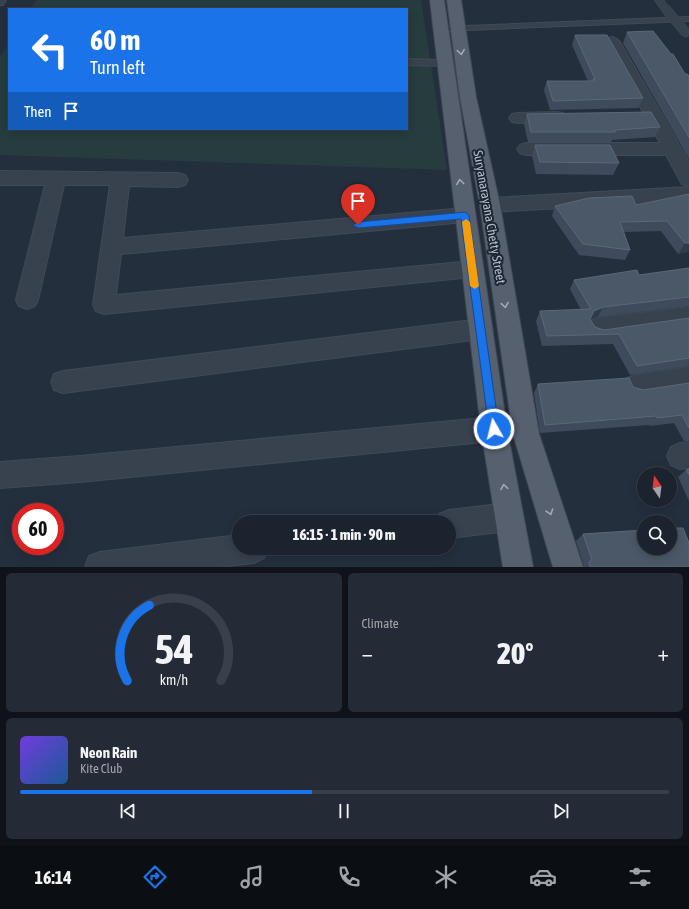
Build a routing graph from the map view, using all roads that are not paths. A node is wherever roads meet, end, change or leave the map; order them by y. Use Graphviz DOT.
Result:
graph roads {
  1 [pos="2,0"];
  2 [pos="437,0"];
  3 [pos="454,0"];
  4 [pos="659,0"];
  5 [pos="0,3"];
  6 [pos="689,19"];
  7 [pos="449,29"];
  8 [pos="688,34"];
  9 [pos="612,42"];
  10 [pos="408,62"];
  11 [pos="445,63"];
  12 [pos="573,116"];
  13 [pos="518,118"];
  14 [pos="671,149"];
  15 [pos="526,150"];
  16 [pos="56,178"];
  17 [pos="120,179"];
  18 [pos="689,179"];
  19 [pos="178,180"];
  20 [pos="1,181"];
  21 [pos="689,194"];
  22 [pos="490,205"];
  23 [pos="465,215"];
  24 [pos="112,247"];
  25 [pos="472,269"];
  26 [pos="27,300"];
  27 [pos="689,316"];
  28 [pos="598,328"];
  29 [pos="480,329"];
  30 [pos="689,378"];
  31 [pos="63,382"];
  32 [pos="636,386"];
  33 [pos="494,429"];
  34 [pos="0,475"];
  35 [pos="508,517"];
  36 [pos="456,523"];
  37 [pos="232,551"];
  38 [pos="100,567"];
  39 [pos="518,567"];
  40 [pos="568,567"];
  1 -- 5 [label="lane"];
  2 -- 7 [label="main road, Suryanarayana Chetty Street"];
  3 -- 7 [label="main road, Suryanarayana Chetty Street"];
  4 -- 8 [label="lane, bridge"];
  6 -- 7 [label="lane"];
  7 -- 11 [label="main road, Suryanarayana Chetty Street"];
  7 -- 22 [label="main road, Suryanarayana Chetty Street, one-way"];
  9 -- 14 [label="street"];
  10 -- 11 [label="lane"];
  23 -- 11 [label="main road, Suryanarayana Chetty Street, one-way"];
  12 -- 13 [label="street"];
  14 -- 15 [label="street"];
  14 -- 18 [label="street"];
  16 -- 17 [label="street"];
  16 -- 20 [label="street"];
  16 -- 26 [label="street"];
  17 -- 19 [label="street"];
  17 -- 24 [label="street"];
  21 -- 22 [label="street"];
  22 -- 40 [label="main road, Suryanarayana Chetty Street, one-way"];
  23 -- 24 [label="street"];
  23 -- 25 [label="main road, Suryanarayana Chetty Street"];
  24 -- 25 [label="street"];
  25 -- 29 [label="main road, Suryanarayana Chetty Street"];
  27 -- 28 [label="street"];
  29 -- 31 [label="street"];
  29 -- 33 [label="main road, Suryanarayana Chetty Street"];
  30 -- 32 [label="street"];
  33 -- 34 [label="street"];
  35 -- 33 [label="main road, Suryanarayana Chetty Street, one-way"];
  35 -- 36 [label="street"];
  35 -- 39 [label="main road, Suryanarayana Chetty Street"];
  37 -- 38 [label="street"];
}
